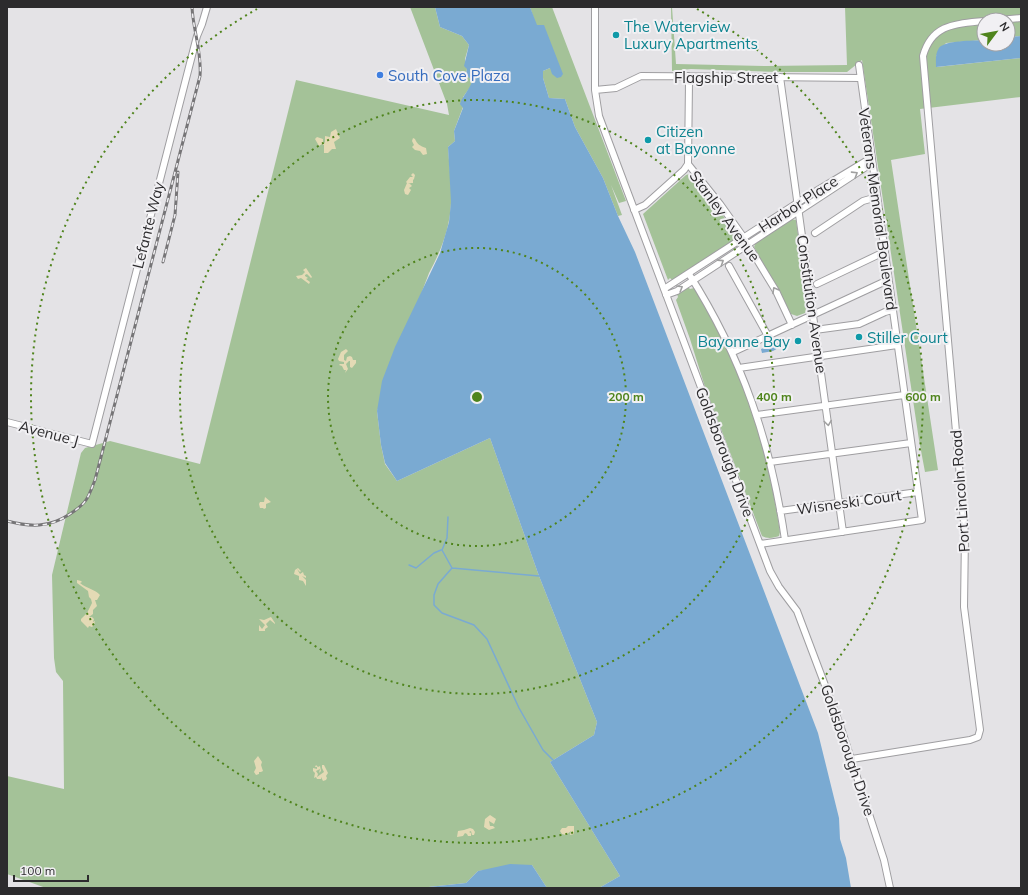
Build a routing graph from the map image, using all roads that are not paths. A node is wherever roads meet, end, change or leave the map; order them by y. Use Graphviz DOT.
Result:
graph roads {
  1 [pos="207,7"];
  2 [pos="595,7"];
  3 [pos="976,22"];
  4 [pos="859,65"];
  5 [pos="688,76"];
  6 [pos="780,77"];
  7 [pos="860,78"];
  8 [pos="595,90"];
  9 [pos="871,161"];
  10 [pos="688,164"];
  11 [pos="876,197"];
  12 [pos="798,203"];
  13 [pos="634,210"];
  14 [pos="799,210"];
  15 [pos="815,233"];
  16 [pos="744,238"];
  17 [pos="748,244"];
  18 [pos="884,252"];
  19 [pos="729,266"];
  20 [pos="689,274"];
  21 [pos="693,280"];
  22 [pos="888,280"];
  23 [pos="817,284"];
  24 [pos="665,292"];
  25 [pos="892,310"];
  26 [pos="813,315"];
  27 [pos="792,325"];
  28 [pos="815,330"];
  29 [pos="768,336"];
  30 [pos="897,345"];
  31 [pos="733,352"];
  32 [pos="819,356"];
  33 [pos="740,368"];
  34 [pos="904,394"];
  35 [pos="826,405"];
  36 [pos="757,415"];
  37 [pos="7,422"];
  38 [pos="911,443"];
  39 [pos="92,444"];
  40 [pos="832,454"];
  41 [pos="770,462"];
  42 [pos="918,492"];
  43 [pos="839,503"];
  44 [pos="780,511"];
  45 [pos="843,532"];
  46 [pos="785,540"];
  47 [pos="760,544"];
  48 [pos="852,758"];
  49 [pos="890,888"];
  1 -- 39 [label="street, Lefante Way"];
  2 -- 8 [label="street, Goldsborough Drive"];
  3 -- 48 [label="street, Port Lincoln Road"];
  4 -- 7 [label="street, Veterans Memorial Boulevard"];
  5 -- 6 [label="street, Flagship Street"];
  5 -- 8 [label="street, Flagship Street"];
  5 -- 10 [label="street, Stanley Avenue"];
  6 -- 7 [label="street, Flagship Street"];
  6 -- 12 [label="street, Constitution Avenue"];
  7 -- 9 [label="street, Veterans Memorial Boulevard"];
  8 -- 13 [label="street, Goldsborough Drive"];
  9 -- 11 [label="street, Veterans Memorial Boulevard"];
  9 -- 12 [label="street, Harbor Place"];
  14 -- 9 [label="street, Harbor Place, one-way"];
  10 -- 13 [label="street"];
  10 -- 16 [label="street, Stanley Avenue"];
  11 -- 15 [label="street"];
  11 -- 18 [label="street, Veterans Memorial Boulevard"];
  12 -- 14 [label="street, Constitution Avenue"];
  12 -- 16 [label="street, Harbor Place"];
  13 -- 24 [label="street, Goldsborough Drive"];
  14 -- 17 [label="street, Harbor Place"];
  14 -- 26 [label="street, Constitution Avenue"];
  16 -- 17 [label="street, Stanley Avenue"];
  16 -- 20 [label="street, Harbor Place"];
  21 -- 17 [label="street, Harbor Place, one-way"];
  27 -- 17 [label="street, Stanley Avenue, one-way"];
  18 -- 22 [label="street, Veterans Memorial Boulevard"];
  18 -- 23 [label="street"];
  19 -- 29 [label="street"];
  20 -- 21 [label="street"];
  20 -- 24 [label="street, Harbor Place"];
  24 -- 21 [label="street, Harbor Place, one-way"];
  21 -- 31 [label="street"];
  22 -- 25 [label="street, Veterans Memorial Boulevard"];
  22 -- 26 [label="street"];
  24 -- 47 [label="street, Goldsborough Drive"];
  25 -- 28 [label="street"];
  25 -- 30 [label="street, Veterans Memorial Boulevard"];
  26 -- 27 [label="street"];
  26 -- 28 [label="street, Constitution Avenue"];
  27 -- 29 [label="street"];
  28 -- 32 [label="street, Constitution Avenue"];
  29 -- 31 [label="street"];
  30 -- 32 [label="street"];
  30 -- 34 [label="street, Veterans Memorial Boulevard"];
  31 -- 33 [label="street"];
  32 -- 33 [label="street"];
  32 -- 35 [label="street, Constitution Avenue"];
  33 -- 36 [label="street"];
  34 -- 35 [label="street"];
  34 -- 38 [label="street, Veterans Memorial Boulevard"];
  35 -- 36 [label="street"];
  35 -- 40 [label="street, Constitution Avenue, one-way"];
  36 -- 41 [label="street"];
  37 -- 39 [label="street, Avenue J"];
  38 -- 40 [label="street"];
  38 -- 42 [label="street, Veterans Memorial Boulevard"];
  40 -- 41 [label="street"];
  40 -- 43 [label="street, Constitution Avenue"];
  41 -- 44 [label="street"];
  42 -- 43 [label="street, Wisneski Court"];
  42 -- 45 [label="street, Veterans Memorial Boulevard"];
  43 -- 44 [label="street, Wisneski Court"];
  43 -- 45 [label="street, Constitution Avenue"];
  44 -- 46 [label="street"];
  45 -- 46 [label="street"];
  46 -- 47 [label="street"];
  47 -- 48 [label="street, Goldsborough Drive"];
  48 -- 49 [label="street, Goldsborough Drive"];
}
